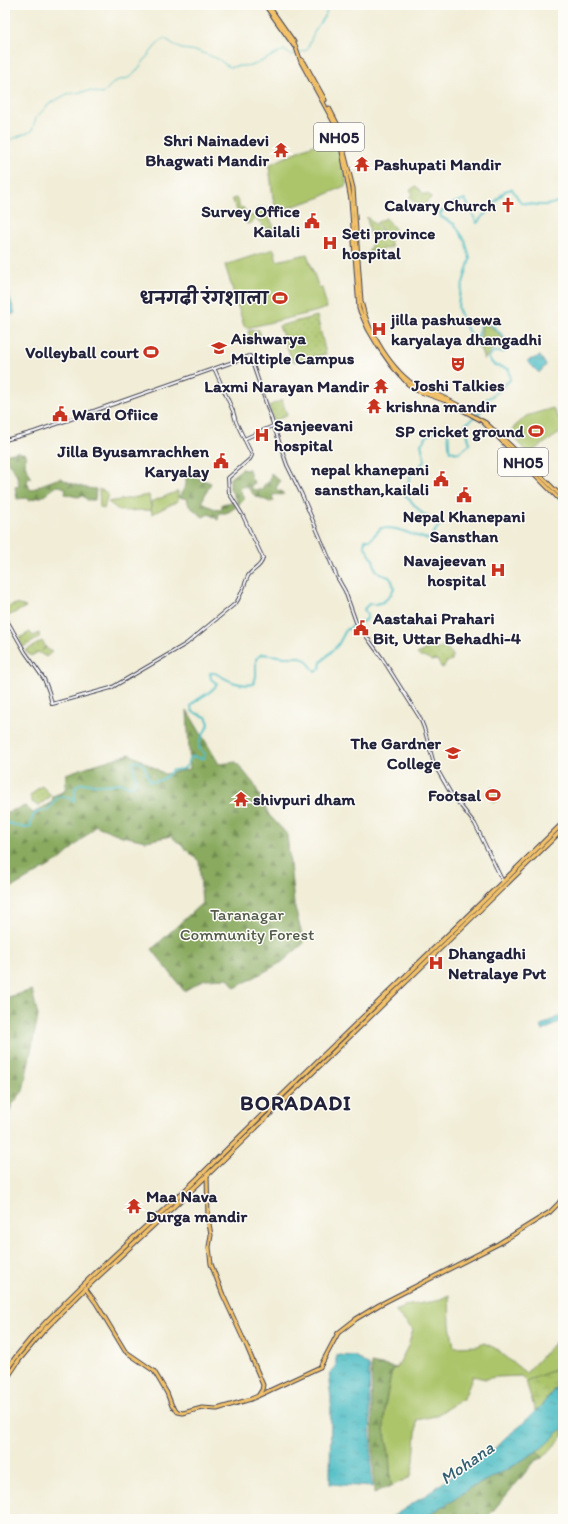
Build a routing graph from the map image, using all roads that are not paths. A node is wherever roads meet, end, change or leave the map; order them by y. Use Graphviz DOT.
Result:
graph roads {
  1 [pos="265,5"];
  2 [pos="268,5"];
  3 [pos="295,47"];
  4 [pos="302,60"];
  5 [pos="360,302"];
  6 [pos="215,370"];
  7 [pos="273,426"];
  8 [pos="244,439"];
  9 [pos="5,440"];
  10 [pos="5,472"];
  11 [pos="5,486"];
  12 [pos="558,496"];
  13 [pos="563,498"];
  14 [pos="563,503"];
  15 [pos="5,617"];
  16 [pos="563,823"];
  17 [pos="563,829"];
  18 [pos="502,881"];
  19 [pos="506,885"];
  20 [pos="207,1174"];
  21 [pos="563,1197"];
  22 [pos="82,1286"];
  23 [pos="85,1289"];
  24 [pos="5,1372"];
  25 [pos="5,1381"];
  26 [pos="258,1396"];
  1 -- 3 [label="main road, NH05"];
  2 -- 3 [label="main road, NH05"];
  3 -- 4 [label="main road, NH05"];
  4 -- 5 [label="main road, NH05"];
  4 -- 5 [label="main road, NH05"];
  5 -- 12 [label="main road, NH05"];
  6 -- 7 [label="street"];
  6 -- 8 [label="street"];
  6 -- 9 [label="street"];
  7 -- 8 [label="street"];
  7 -- 18 [label="street"];
  8 -- 15 [label="street"];
  10 -- 11 [label="street"];
  12 -- 13 [label="main road, NH05"];
  12 -- 14 [label="main road, NH05"];
  16 -- 18 [label="highway"];
  17 -- 19 [label="highway"];
  18 -- 19 [label="street"];
  18 -- 22 [label="highway"];
  19 -- 20 [label="highway"];
  20 -- 23 [label="highway"];
  20 -- 26 [label="main road"];
  21 -- 26 [label="main road"];
  22 -- 23 [label="main road"];
  22 -- 24 [label="highway"];
  23 -- 25 [label="highway"];
  23 -- 26 [label="main road"];
}
